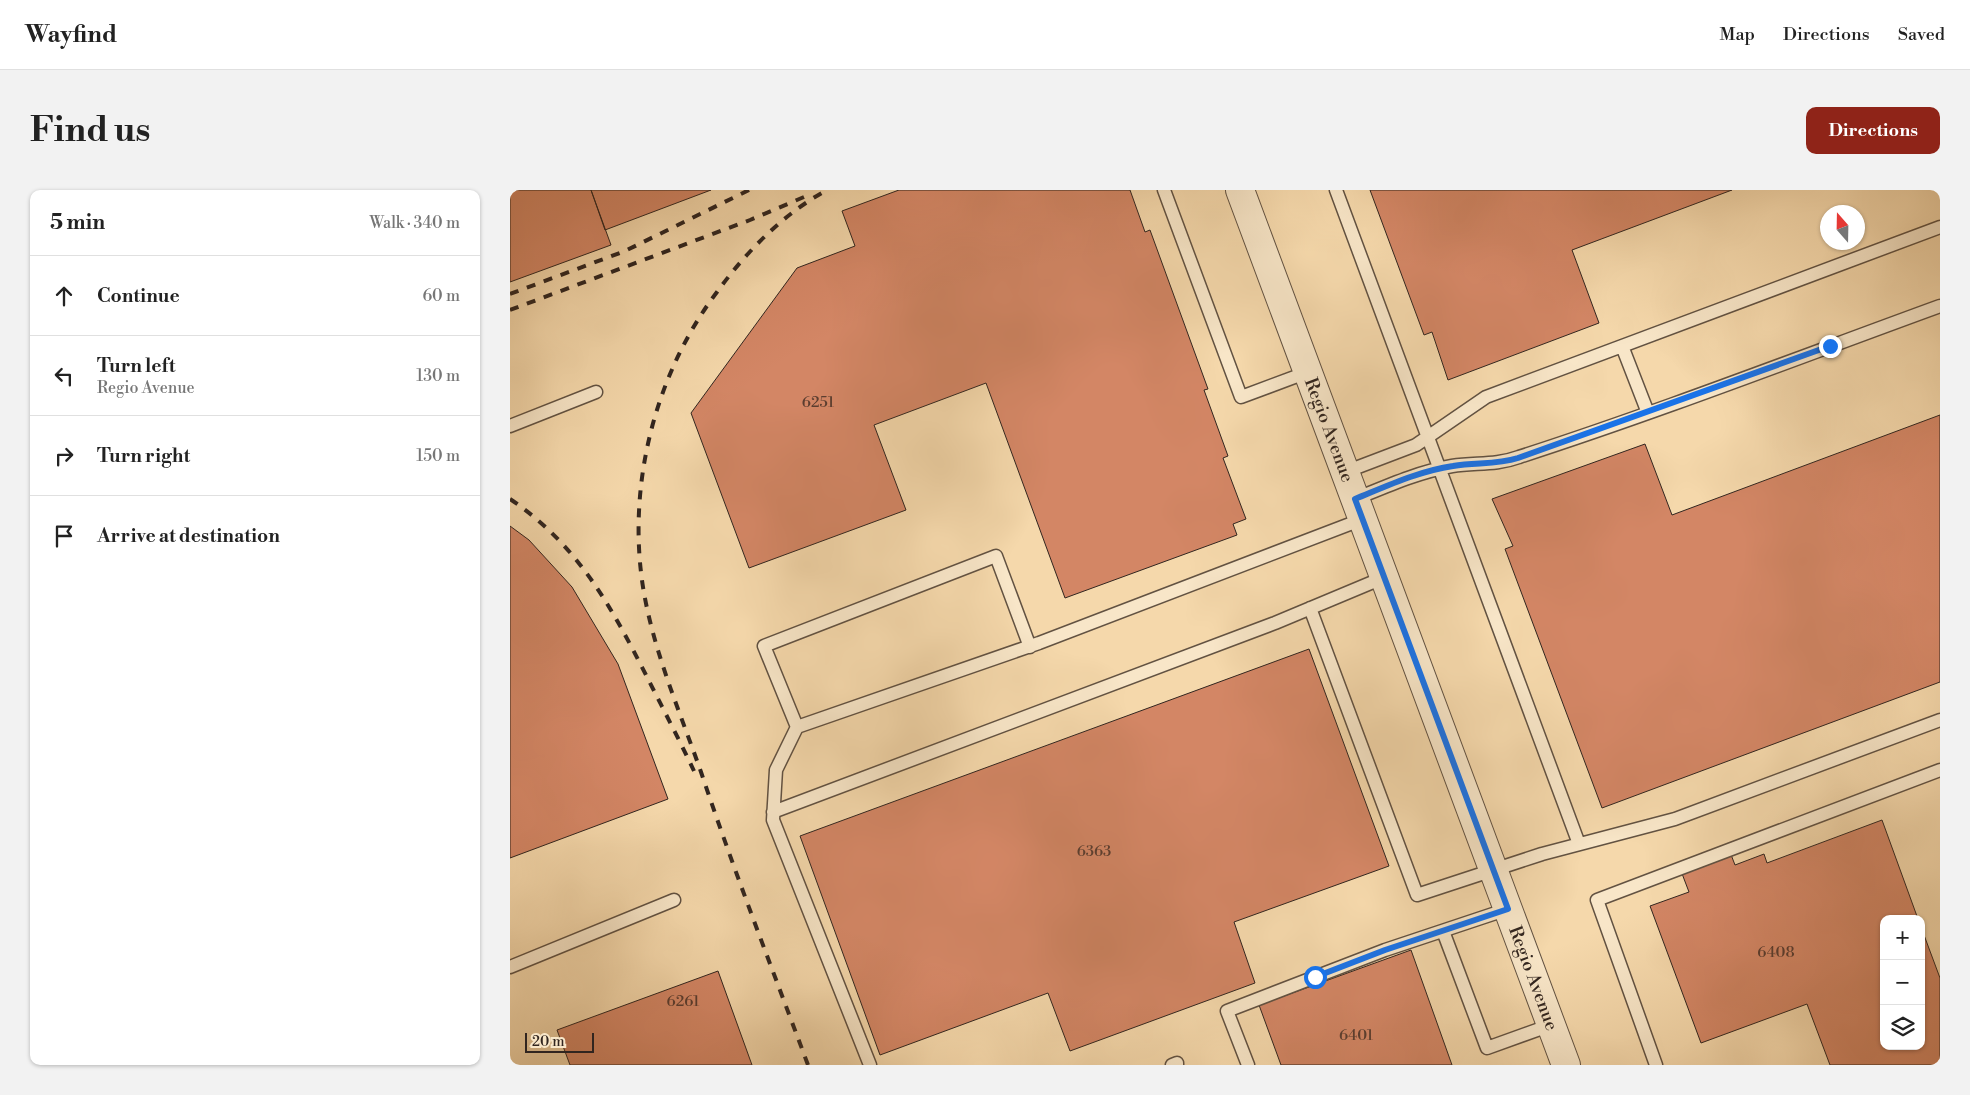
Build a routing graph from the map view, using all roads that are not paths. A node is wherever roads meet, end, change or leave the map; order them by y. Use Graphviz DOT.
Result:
graph roads {
  1 [pos="1164,190"];
  2 [pos="1240,190"];
  3 [pos="1336,190"];
  4 [pos="1940,228"];
  5 [pos="1940,306"];
  6 [pos="1622,346"];
  7 [pos="1308,372"];
  8 [pos="596,392"];
  9 [pos="1648,413"];
  10 [pos="510,426"];
  11 [pos="1428,437"];
  12 [pos="1438,469"];
  13 [pos="1345,472"];
  14 [pos="1359,509"];
  15 [pos="1385,577"];
  16 [pos="1310,608"];
  17 [pos="1030,646"];
  18 [pos="1940,720"];
  19 [pos="797,727"];
  20 [pos="1940,771"];
  21 [pos="773,812"];
  22 [pos="1579,844"];
  23 [pos="1493,869"];
  24 [pos="674,900"];
  25 [pos="1508,909"];
  26 [pos="1443,931"];
  27 [pos="510,968"];
  28 [pos="1551,1025"];
  29 [pos="870,1065"];
  30 [pos="1172,1065"];
  31 [pos="1177,1065"];
  32 [pos="1248,1065"];
  33 [pos="1566,1065"];
  34 [pos="1656,1065"];
  1 -- 7 [label="lane"];
  2 -- 7 [label="street, Regio Avenue"];
  3 -- 11 [label="lane"];
  4 -- 6 [label="lane"];
  5 -- 9 [label="lane"];
  6 -- 9 [label="lane"];
  6 -- 11 [label="lane"];
  7 -- 13 [label="street, Regio Avenue"];
  8 -- 10 [label="lane"];
  9 -- 12 [label="lane"];
  11 -- 12 [label="lane"];
  11 -- 13 [label="lane"];
  12 -- 14 [label="lane"];
  12 -- 22 [label="lane"];
  13 -- 14 [label="street, Regio Avenue"];
  14 -- 15 [label="street, Regio Avenue"];
  14 -- 17 [label="lane"];
  15 -- 16 [label="lane"];
  15 -- 23 [label="street, Regio Avenue"];
  16 -- 21 [label="lane"];
  16 -- 23 [label="lane"];
  17 -- 19 [label="lane"];
  17 -- 19 [label="lane"];
  18 -- 22 [label="lane"];
  19 -- 21 [label="lane"];
  20 -- 34 [label="lane"];
  21 -- 29 [label="lane"];
  22 -- 23 [label="lane"];
  23 -- 25 [label="street, Regio Avenue"];
  24 -- 27 [label="lane"];
  25 -- 26 [label="lane"];
  25 -- 28 [label="street, Regio Avenue"];
  26 -- 28 [label="lane"];
  26 -- 32 [label="lane"];
  28 -- 33 [label="street, Regio Avenue"];
  30 -- 31 [label="lane"];
}
